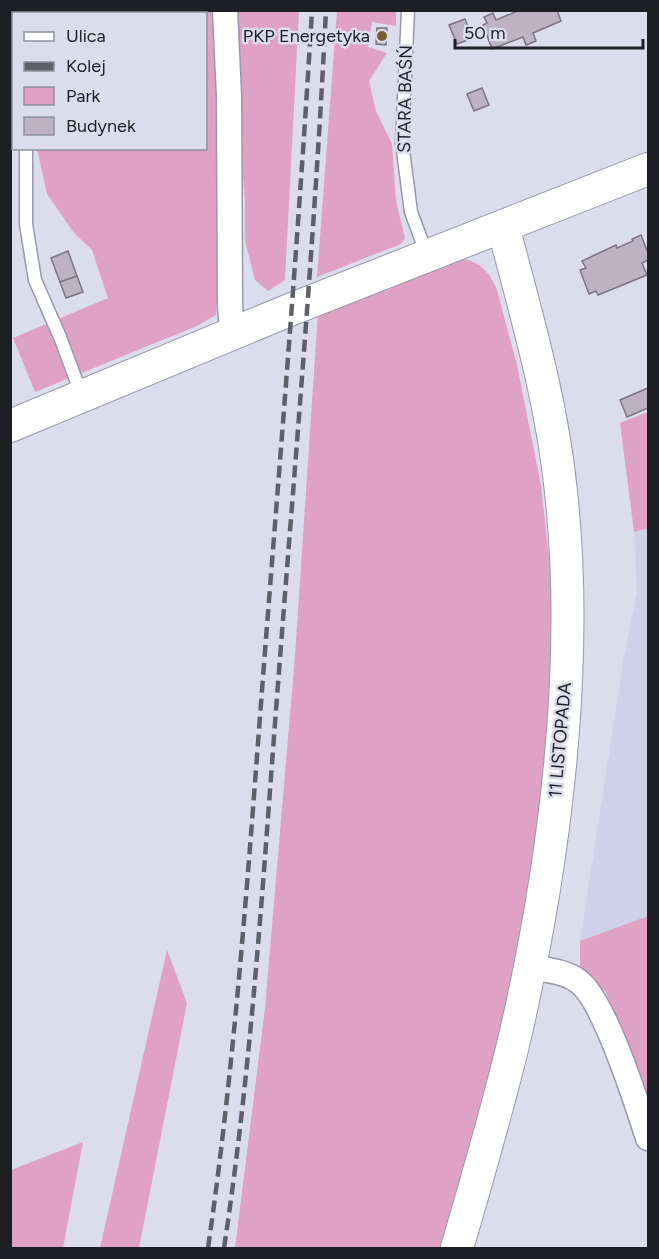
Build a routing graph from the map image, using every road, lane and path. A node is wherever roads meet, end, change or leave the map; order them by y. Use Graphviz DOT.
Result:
graph roads {
  1 [pos="225,10"];
  2 [pos="408,10"];
  3 [pos="26,150"];
  4 [pos="648,169"];
  5 [pos="503,226"];
  6 [pos="428,256"];
  7 [pos="232,333"];
  8 [pos="82,397"];
  9 [pos="10,426"];
  10 [pos="529,967"];
  11 [pos="648,1138"];
  12 [pos="457,1248"];
  1 -- 7 [label="street"];
  2 -- 6 [label="lane, STARA BAŚŃ"];
  3 -- 8 [label="lane"];
  4 -- 5 [label="street"];
  5 -- 6 [label="street"];
  5 -- 10 [label="street, 11 LISTOPADA"];
  6 -- 7 [label="street"];
  7 -- 8 [label="street"];
  8 -- 9 [label="street"];
  10 -- 11 [label="street"];
  10 -- 12 [label="street, 11 LISTOPADA"];
}
